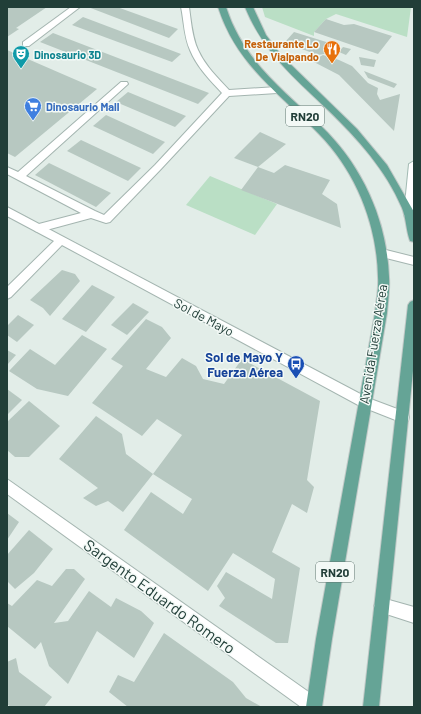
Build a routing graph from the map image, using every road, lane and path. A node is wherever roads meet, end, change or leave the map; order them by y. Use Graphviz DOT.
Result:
graph roads {
  1 [pos="76,7"];
  2 [pos="185,7"];
  3 [pos="222,7"];
  4 [pos="249,7"];
  5 [pos="26,44"];
  6 [pos="124,84"];
  7 [pos="277,90"];
  8 [pos="227,93"];
  9 [pos="414,164"];
  10 [pos="7,170"];
  11 [pos="19,176"];
  12 [pos="7,211"];
  13 [pos="91,214"];
  14 [pos="409,214"];
  15 [pos="39,228"];
  16 [pos="414,238"];
  17 [pos="62,240"];
  18 [pos="382,253"];
  19 [pos="414,261"];
  20 [pos="7,294"];
  21 [pos="414,305"];
  22 [pos="364,402"];
  23 [pos="403,417"];
  24 [pos="7,486"];
  25 [pos="382,606"];
  26 [pos="414,615"];
  27 [pos="314,707"];
  28 [pos="371,707"];
  1 -- 5 [label="street"];
  2 -- 8 [label="street"];
  3 -- 7 [label="main road, Avenida Fuerza Aérea / RN20"];
  4 -- 14 [label="main road, RN20"];
  6 -- 11 [label="street"];
  7 -- 8 [label="street"];
  7 -- 18 [label="main road, Avenida Fuerza Aérea / RN20"];
  8 -- 13 [label="street"];
  9 -- 14 [label="street"];
  10 -- 11 [label="street"];
  11 -- 13 [label="street"];
  12 -- 15 [label="street, Sol de Mayo"];
  13 -- 15 [label="street"];
  14 -- 16 [label="main road, RN20"];
  15 -- 17 [label="street, Sol de Mayo"];
  17 -- 20 [label="street"];
  17 -- 22 [label="street, Sol de Mayo"];
  18 -- 19 [label="street"];
  18 -- 22 [label="main road, Avenida Fuerza Aérea / RN20"];
  21 -- 23 [label="main road"];
  22 -- 23 [label="street, Sol de Mayo"];
  22 -- 27 [label="main road, Avenida Fuerza Aérea / RN20"];
  23 -- 25 [label="main road"];
  24 -- 27 [label="street, Sargento Eduardo Romero"];
  25 -- 26 [label="street"];
  25 -- 28 [label="main road"];
}
